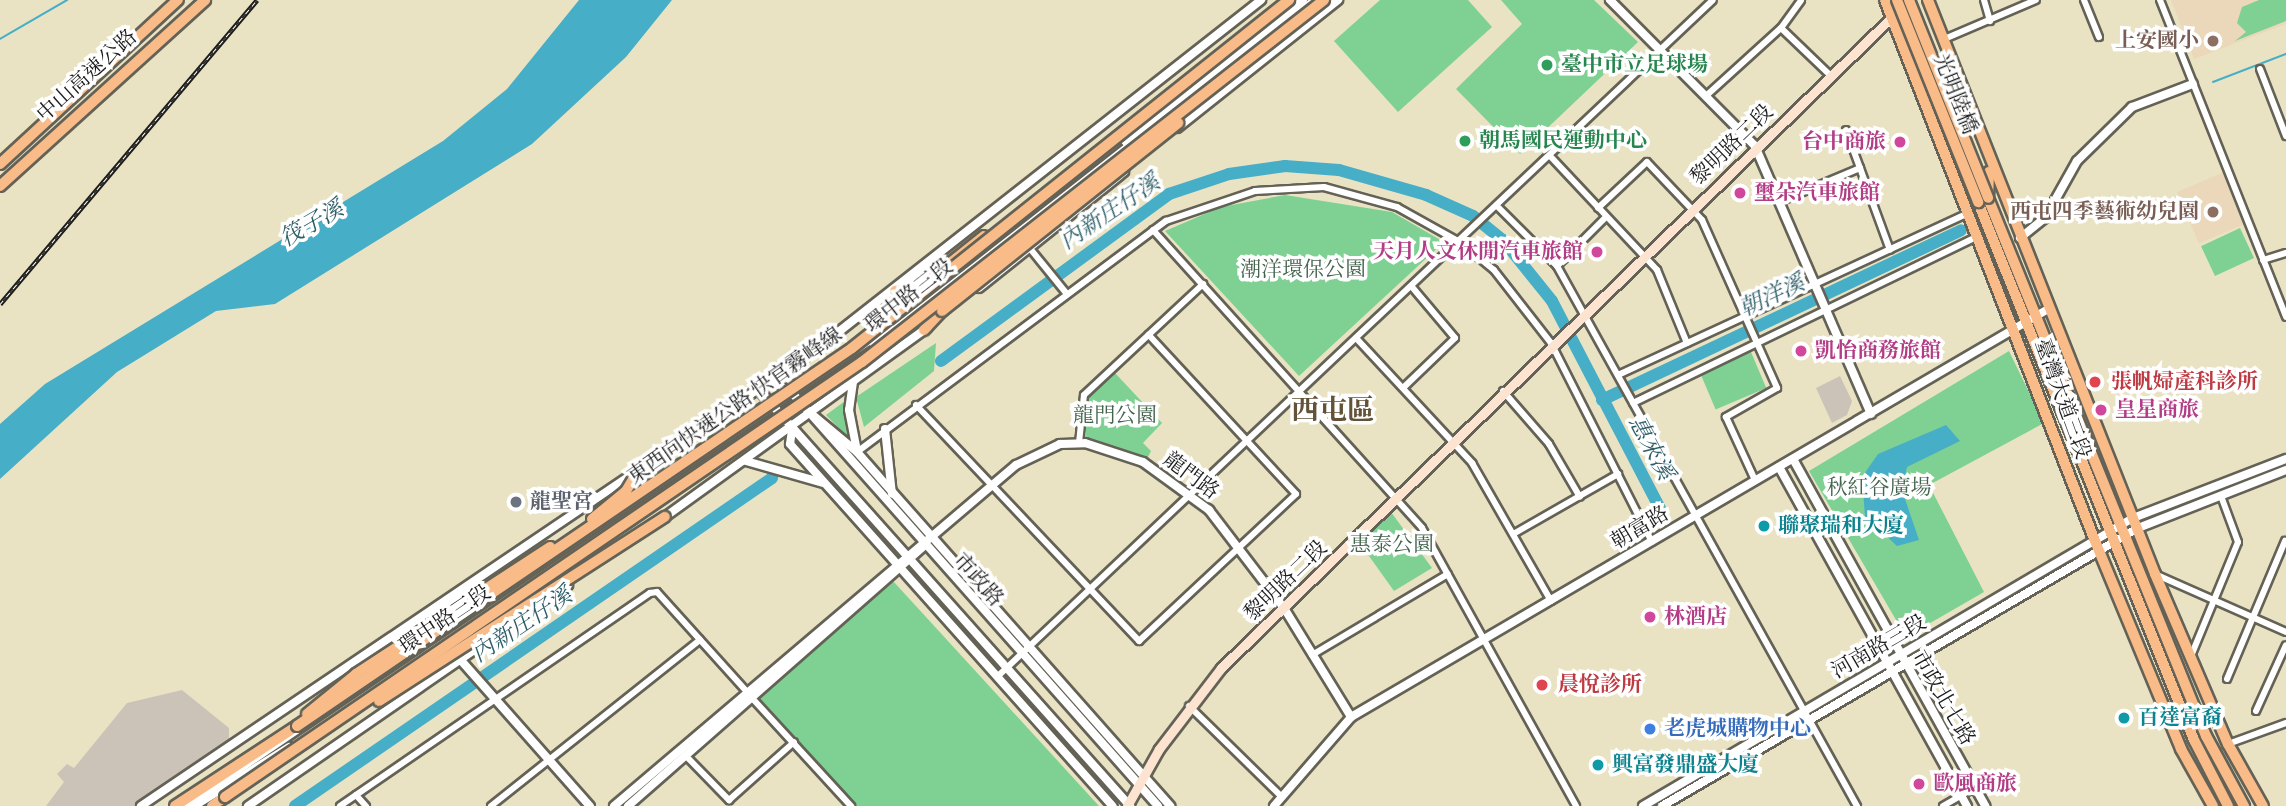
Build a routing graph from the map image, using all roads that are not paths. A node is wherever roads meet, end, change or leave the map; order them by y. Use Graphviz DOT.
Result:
graph roads {
  1 [pos="178,0"];
  2 [pos="205,0"];
  3 [pos="1261,0"];
  4 [pos="1289,0"];
  5 [pos="1303,0"];
  6 [pos="1315,0"];
  7 [pos="1324,0"];
  8 [pos="1338,0"];
  9 [pos="1610,0"];
  10 [pos="1713,0"];
  11 [pos="1801,0"];
  12 [pos="1885,0"];
  13 [pos="1897,0"];
  14 [pos="1910,0"];
  15 [pos="1928,0"];
  16 [pos="1984,0"];
  17 [pos="2036,0"];
  18 [pos="2084,0"];
  19 [pos="2160,0"];
  20 [pos="2023,3"];
  21 [pos="1892,16"];
  22 [pos="1990,21"];
  23 [pos="1781,28"];
  24 [pos="2099,37"];
  25 [pos="1942,40"];
  26 [pos="1233,49"];
  27 [pos="1660,50"];
  28 [pos="1239,66"];
  29 [pos="2260,69"];
  30 [pos="1830,75"];
  31 [pos="2193,84"];
  32 [pos="1707,94"];
  33 [pos="1846,130"];
  34 [pos="2286,136"];
  35 [pos="1755,146"];
  36 [pos="1550,157"];
  37 [pos="1106,163"];
  38 [pos="0,164"];
  39 [pos="1860,168"];
  40 [pos="1989,168"];
  41 [pos="1117,178"];
  42 [pos="0,186"];
  43 [pos="1983,200"];
  44 [pos="1779,202"];
  45 [pos="1497,206"];
  46 [pos="1693,206"];
  47 [pos="1598,208"];
  48 [pos="1970,213"];
  49 [pos="1606,217"];
  50 [pos="1153,230"];
  51 [pos="1980,235"];
  52 [pos="2020,238"];
  53 [pos="1460,242"];
  54 [pos="1890,250"];
  55 [pos="1032,251"];
  56 [pos="2286,253"];
  57 [pos="1642,255"];
  58 [pos="2263,260"];
  59 [pos="1557,266"];
  60 [pos="1203,284"];
  61 [pos="1814,284"];
  62 [pos="1412,287"];
  63 [pos="895,291"];
  64 [pos="1067,294"];
  65 [pos="2048,309"];
  66 [pos="1825,310"];
  67 [pos="1581,314"];
  68 [pos="2038,315"];
  69 [pos="1745,316"];
  70 [pos="2286,317"];
  71 [pos="2028,320"];
  72 [pos="2015,327"];
  73 [pos="924,330"];
  74 [pos="1149,335"];
  75 [pos="1356,338"];
  76 [pos="1553,342"];
  77 [pos="1687,343"];
  78 [pos="1757,343"];
  79 [pos="1619,377"];
  80 [pos="771,379"];
  81 [pos="853,382"];
  82 [pos="1403,388"];
  83 [pos="758,389"];
  84 [pos="1301,389"];
  85 [pos="1503,391"];
  86 [pos="796,398"];
  87 [pos="1632,400"];
  88 [pos="916,405"];
  89 [pos="777,412"];
  90 [pos="1871,414"];
  91 [pos="811,415"];
  92 [pos="885,429"];
  93 [pos="792,430"];
  94 [pos="1453,440"];
  95 [pos="1247,441"];
  96 [pos="1079,443"];
  97 [pos="857,452"];
  98 [pos="2286,458"];
  99 [pos="1793,459"];
  100 [pos="746,461"];
  101 [pos="1779,467"];
  102 [pos="640,468"];
  103 [pos="2286,470"];
  104 [pos="863,474"];
  105 [pos="1618,474"];
  106 [pos="1755,480"];
  107 [pos="825,484"];
  108 [pos="992,485"];
  109 [pos="1191,495"];
  110 [pos="1397,496"];
  111 [pos="2221,496"];
  112 [pos="893,497"];
  113 [pos="1580,497"];
  114 [pos="1696,515"];
  115 [pos="665,517"];
  116 [pos="2133,517"];
  117 [pos="2120,526"];
  118 [pos="2138,528"];
  119 [pos="2110,532"];
  120 [pos="1515,533"];
  121 [pos="931,536"];
  122 [pos="2124,537"];
  123 [pos="2095,541"];
  124 [pos="2285,541"];
  125 [pos="1652,542"];
  126 [pos="2115,543"];
  127 [pos="922,545"];
  128 [pos="1240,550"];
  129 [pos="2100,552"];
  130 [pos="907,558"];
  131 [pos="898,566"];
  132 [pos="1448,573"];
  133 [pos="2155,574"];
  134 [pos="1089,593"];
  135 [pos="2213,600"];
  136 [pos="1551,601"];
  137 [pos="427,607"];
  138 [pos="1284,608"];
  139 [pos="2252,617"];
  140 [pos="2286,632"];
  141 [pos="444,638"];
  142 [pos="700,640"];
  143 [pos="1484,640"];
  144 [pos="2286,645"];
  145 [pos="1028,648"];
  146 [pos="1021,654"];
  147 [pos="1312,654"];
  148 [pos="1899,656"];
  149 [pos="2191,656"];
  150 [pos="464,664"];
  151 [pos="1904,664"];
  152 [pos="1889,667"];
  153 [pos="1006,668"];
  154 [pos="997,677"];
  155 [pos="2227,679"];
  156 [pos="749,694"];
  157 [pos="491,699"];
  158 [pos="1189,706"];
  159 [pos="2256,711"];
  160 [pos="1807,715"];
  161 [pos="1351,717"];
  162 [pos="2286,723"];
  163 [pos="297,726"];
  164 [pos="794,743"];
  165 [pos="2228,744"];
  166 [pos="687,756"];
  167 [pos="548,761"];
  168 [pos="1140,780"];
  169 [pos="1975,788"];
  170 [pos="356,795"];
  171 [pos="1961,795"];
  172 [pos="1281,796"];
  173 [pos="225,797"];
  174 [pos="1128,805"];
  175 [pos="141,806"];
  176 [pos="175,806"];
  177 [pos="185,806"];
  178 [pos="194,806"];
  179 [pos="212,806"];
  180 [pos="248,806"];
  181 [pos="340,806"];
  182 [pos="366,806"];
  183 [pos="491,806"];
  184 [pos="590,806"];
  185 [pos="614,806"];
  186 [pos="628,806"];
  187 [pos="852,806"];
  188 [pos="1113,806"];
  189 [pos="1158,806"];
  190 [pos="1170,806"];
  191 [pos="1274,806"];
  192 [pos="1576,806"];
  193 [pos="1643,806"];
  194 [pos="1662,806"];
  195 [pos="1857,806"];
  196 [pos="1943,806"];
  197 [pos="1968,806"];
  198 [pos="1985,806"];
  199 [pos="2213,806"];
  200 [pos="2228,806"];
  201 [pos="2244,806"];
  202 [pos="2263,806"];
  1 -- 38 [label="highway, 中山高速公路"];
  2 -- 42 [label="highway, 中山高速公路"];
  3 -- 63 [label="street, 環中路三段"];
  4 -- 26 [label="highway, 東西向快速公路 快官霧峰線, bridge"];
  5 -- 86 [label="street, 環中路三段"];
  6 -- 37 [label="street, 環中路三段"];
  7 -- 28 [label="highway, 東西向快速公路 快官霧峰線, bridge"];
  8 -- 41 [label="street, 環中路三段"];
  9 -- 27 [label="street"];
  10 -- 27 [label="street"];
  11 -- 23 [label="street"];
  12 -- 21 [label="main road, 臺灣大道三段"];
  13 -- 43 [label="main road, 光明陸橋, bridge"];
  14 -- 21 [label="main road, 黎明路二段"];
  14 -- 43 [label="main road, 光明陸橋, bridge"];
  15 -- 25 [label="main road, 臺灣大道三段"];
  16 -- 22 [label="street"];
  17 -- 20 [label="street"];
  18 -- 24 [label="street"];
  19 -- 31 [label="street"];
  20 -- 22 [label="street"];
  21 -- 30 [label="main road, 黎明路二段"];
  21 -- 48 [label="main road, 臺灣大道三段"];
  22 -- 25 [label="street"];
  23 -- 30 [label="street"];
  23 -- 32 [label="street"];
  25 -- 40 [label="main road, 臺灣大道三段"];
  26 -- 63 [label="highway, bridge"];
  26 -- 163 [label="highway, 東西向快速公路 快官霧峰線, bridge"];
  27 -- 32 [label="street"];
  27 -- 36 [label="street"];
  28 -- 73 [label="highway, bridge"];
  28 -- 173 [label="highway, 東西向快速公路 快官霧峰線, bridge"];
  29 -- 34 [label="street"];
  30 -- 35 [label="main road, 黎明路二段"];
  31 -- 52 [label="street"];
  31 -- 58 [label="street"];
  32 -- 35 [label="street"];
  33 -- 39 [label="street"];
  35 -- 44 [label="street"];
  35 -- 46 [label="main road, 黎明路二段"];
  36 -- 45 [label="street"];
  36 -- 47 [label="street"];
  37 -- 41 [label="street"];
  37 -- 86 [label="street, 環中路三段"];
  39 -- 44 [label="street"];
  39 -- 54 [label="street"];
  40 -- 43 [label="main road, 臺灣大道三段"];
  40 -- 52 [label="main road, 臺灣大道三段"];
  41 -- 55 [label="street, 環中路三段"];
  43 -- 68 [label="main road, 臺灣大道三段"];
  43 -- 71 [label="main road, 臺灣大道三段"];
  44 -- 61 [label="street"];
  45 -- 53 [label="street"];
  45 -- 59 [label="street"];
  46 -- 47 [label="street"];
  46 -- 57 [label="main road, 黎明路二段"];
  46 -- 69 [label="street"];
  47 -- 49 [label="street"];
  48 -- 51 [label="main road, 臺灣大道三段"];
  48 -- 54 [label="street"];
  49 -- 57 [label="street"];
  49 -- 59 [label="street"];
  50 -- 53 [label="street"];
  50 -- 60 [label="street"];
  50 -- 64 [label="street"];
  51 -- 66 [label="street"];
  51 -- 72 [label="main road, 臺灣大道三段"];
  52 -- 65 [label="main road, 臺灣大道三段"];
  53 -- 62 [label="street"];
  53 -- 76 [label="street"];
  54 -- 61 [label="street"];
  55 -- 64 [label="street"];
  55 -- 73 [label="street, 環中路三段"];
  56 -- 58 [label="street"];
  57 -- 67 [label="main road, 黎明路二段"];
  57 -- 77 [label="street"];
  58 -- 70 [label="street"];
  59 -- 67 [label="street"];
  60 -- 74 [label="street"];
  60 -- 84 [label="street"];
  61 -- 66 [label="street"];
  61 -- 69 [label="street"];
  62 -- 75 [label="street"];
  62 -- 82 [label="street"];
  63 -- 80 [label="street, 環中路三段"];
  64 -- 88 [label="street"];
  65 -- 68 [label="street, 朝富路"];
  65 -- 116 [label="main road, 臺灣大道三段"];
  66 -- 78 [label="street"];
  66 -- 90 [label="street"];
  67 -- 76 [label="main road, 黎明路二段"];
  67 -- 79 [label="street"];
  68 -- 71 [label="street, 朝富路"];
  68 -- 117 [label="main road, 臺灣大道三段"];
  69 -- 77 [label="street"];
  69 -- 78 [label="street"];
  71 -- 72 [label="street, 朝富路"];
  71 -- 119 [label="main road, 臺灣大道三段"];
  72 -- 90 [label="street, 朝富路"];
  72 -- 123 [label="main road, 臺灣大道三段"];
  73 -- 81 [label="street, 環中路三段"];
  74 -- 95 [label="street"];
  74 -- 96 [label="street"];
  75 -- 82 [label="street"];
  75 -- 84 [label="street"];
  76 -- 85 [label="main road, 黎明路二段"];
  76 -- 105 [label="street"];
  77 -- 79 [label="street"];
  78 -- 87 [label="street"];
  78 -- 106 [label="street"];
  79 -- 87 [label="street"];
  80 -- 83 [label="street, 環中路三段"];
  80 -- 86 [label="street, 市政路"];
  81 -- 91 [label="street, 環中路三段"];
  81 -- 97 [label="street"];
  82 -- 94 [label="street"];
  83 -- 89 [label="street, 市政路"];
  83 -- 102 [label="street, 環中路三段"];
  84 -- 95 [label="street"];
  84 -- 110 [label="street"];
  85 -- 94 [label="main road, 黎明路二段"];
  85 -- 113 [label="street"];
  86 -- 89 [label="street, 環中路三段"];
  86 -- 91 [label="street, 市政路"];
  87 -- 114 [label="street"];
  88 -- 92 [label="street"];
  88 -- 108 [label="street"];
  89 -- 93 [label="street, 市政路"];
  89 -- 141 [label="street, 環中路三段"];
  90 -- 99 [label="street, 朝富路"];
  91 -- 93 [label="street, 環中路三段"];
  91 -- 97 [label="street, 市政路"];
  91 -- 104 [label="street, 市政路"];
  92 -- 97 [label="street"];
  92 -- 112 [label="street"];
  93 -- 100 [label="street, 環中路三段"];
  93 -- 107 [label="street, 市政路"];
  93 -- 130 [label="street, 市政路"];
  94 -- 110 [label="main road, 黎明路二段"];
  94 -- 120 [label="street"];
  95 -- 109 [label="street"];
  95 -- 128 [label="street"];
  96 -- 108 [label="street, 龍門路"];
  96 -- 109 [label="street, 龍門路"];
  97 -- 104 [label="street"];
  97 -- 112 [label="street, 市政路"];
  98 -- 116 [label="street, 河南路三段"];
  99 -- 101 [label="street, 朝富路"];
  99 -- 148 [label="street, 市政北七路"];
  100 -- 107 [label="street"];
  100 -- 115 [label="street, 環中路三段"];
  101 -- 106 [label="street, 朝富路"];
  101 -- 152 [label="street, 市政北七路"];
  102 -- 137 [label="street, 環中路三段"];
  102 -- 163 [label="highway, bridge"];
  103 -- 111 [label="street, 河南路三段"];
  104 -- 127 [label="street, 市政路"];
  105 -- 113 [label="street"];
  105 -- 125 [label="street"];
  106 -- 114 [label="street, 朝富路"];
  107 -- 131 [label="street, 市政路"];
  108 -- 121 [label="street, 龍門路"];
  108 -- 134 [label="street"];
  109 -- 128 [label="street, 龍門路"];
  109 -- 134 [label="street"];
  110 -- 132 [label="street"];
  110 -- 138 [label="main road, 黎明路二段"];
  111 -- 118 [label="street, 河南路三段"];
  111 -- 135 [label="street"];
  112 -- 121 [label="street, 市政路"];
  113 -- 120 [label="street"];
  114 -- 125 [label="street, 朝富路"];
  114 -- 160 [label="street"];
  115 -- 150 [label="street, 環中路三段"];
  115 -- 173 [label="highway, bridge"];
  116 -- 117 [label="street, 河南路三段"];
  116 -- 118 [label="main road, 臺灣大道三段"];
  117 -- 119 [label="street, 河南路三段"];
  117 -- 122 [label="main road, 臺灣大道三段"];
  118 -- 122 [label="street, 河南路三段"];
  118 -- 133 [label="main road, 臺灣大道三段"];
  119 -- 123 [label="street, 河南路三段"];
  119 -- 126 [label="main road, 臺灣大道三段"];
  120 -- 136 [label="street"];
  121 -- 127 [label="street, 龍門路"];
  121 -- 145 [label="street, 市政路"];
  122 -- 126 [label="street, 河南路三段"];
  122 -- 201 [label="main road, 臺灣大道三段"];
  123 -- 129 [label="main road, 臺灣大道三段"];
  123 -- 148 [label="street, 河南路三段"];
  124 -- 139 [label="street"];
  125 -- 136 [label="street, 朝富路"];
  126 -- 129 [label="street, 河南路三段"];
  126 -- 200 [label="main road, 臺灣大道三段"];
  127 -- 130 [label="street, 龍門路"];
  127 -- 146 [label="street, 市政路"];
  128 -- 134 [label="street"];
  128 -- 138 [label="street, 龍門路"];
  129 -- 151 [label="street, 河南路三段"];
  129 -- 199 [label="main road, 臺灣大道三段"];
  130 -- 131 [label="street, 龍門路"];
  130 -- 153 [label="street, 市政路"];
  131 -- 154 [label="street, 市政路"];
  131 -- 156 [label="street, 龍門路"];
  132 -- 143 [label="street"];
  132 -- 147 [label="street"];
  133 -- 135 [label="street"];
  133 -- 149 [label="main road, 臺灣大道三段"];
  134 -- 145 [label="street"];
  135 -- 139 [label="street"];
  135 -- 149 [label="street"];
  136 -- 143 [label="street, 朝富路"];
  137 -- 141 [label="street"];
  137 -- 175 [label="street, 環中路三段"];
  138 -- 147 [label="street, 龍門路"];
  138 -- 158 [label="main road, 黎明路二段"];
  139 -- 140 [label="street"];
  139 -- 155 [label="street"];
  141 -- 150 [label="street"];
  141 -- 177 [label="street, 環中路三段"];
  141 -- 178 [label="street, 環中路三段"];
  142 -- 156 [label="street"];
  142 -- 157 [label="street"];
  142 -- 167 [label="street"];
  143 -- 161 [label="street, 朝富路"];
  143 -- 192 [label="street"];
  144 -- 159 [label="street"];
  145 -- 146 [label="street"];
  145 -- 168 [label="street, 市政路"];
  146 -- 153 [label="street"];
  146 -- 168 [label="street, 市政路"];
  147 -- 161 [label="street, 龍門路"];
  148 -- 151 [label="street, 市政北七路"];
  148 -- 152 [label="street, 河南路三段"];
  149 -- 165 [label="main road, 臺灣大道三段"];
  150 -- 157 [label="street"];
  150 -- 180 [label="street, 環中路三段"];
  151 -- 152 [label="street, 河南路三段"];
  151 -- 169 [label="street, 市政北七路"];
  152 -- 160 [label="street, 河南路三段"];
  152 -- 171 [label="street, 市政北七路"];
  153 -- 154 [label="street"];
  153 -- 174 [label="street, 市政路"];
  154 -- 188 [label="street, 市政路"];
  156 -- 164 [label="street"];
  156 -- 166 [label="street"];
  156 -- 185 [label="street"];
  157 -- 167 [label="street"];
  157 -- 170 [label="street"];
  158 -- 168 [label="main road, 黎明路二段"];
  158 -- 172 [label="street"];
  160 -- 193 [label="street, 河南路三段"];
  160 -- 194 [label="street, 河南路三段"];
  160 -- 195 [label="street"];
  161 -- 172 [label="street, 朝富路"];
  162 -- 165 [label="street"];
  163 -- 176 [label="highway, 東西向快速公路 快官霧峰線"];
  164 -- 166 [label="street"];
  164 -- 187 [label="street"];
  165 -- 202 [label="main road, 臺灣大道三段"];
  166 -- 186 [label="street"];
  167 -- 183 [label="street"];
  167 -- 184 [label="street"];
  168 -- 174 [label="main road, 黎明路二段"];
  168 -- 189 [label="street, 市政路"];
  168 -- 190 [label="street, 市政路"];
  169 -- 171 [label="street"];
  169 -- 198 [label="street, 市政北七路"];
  170 -- 181 [label="street"];
  170 -- 182 [label="street"];
  171 -- 196 [label="street"];
  171 -- 197 [label="street, 市政北七路"];
  172 -- 191 [label="street, 朝富路"];
  173 -- 179 [label="highway, 東西向快速公路 快官霧峰線"];
}
